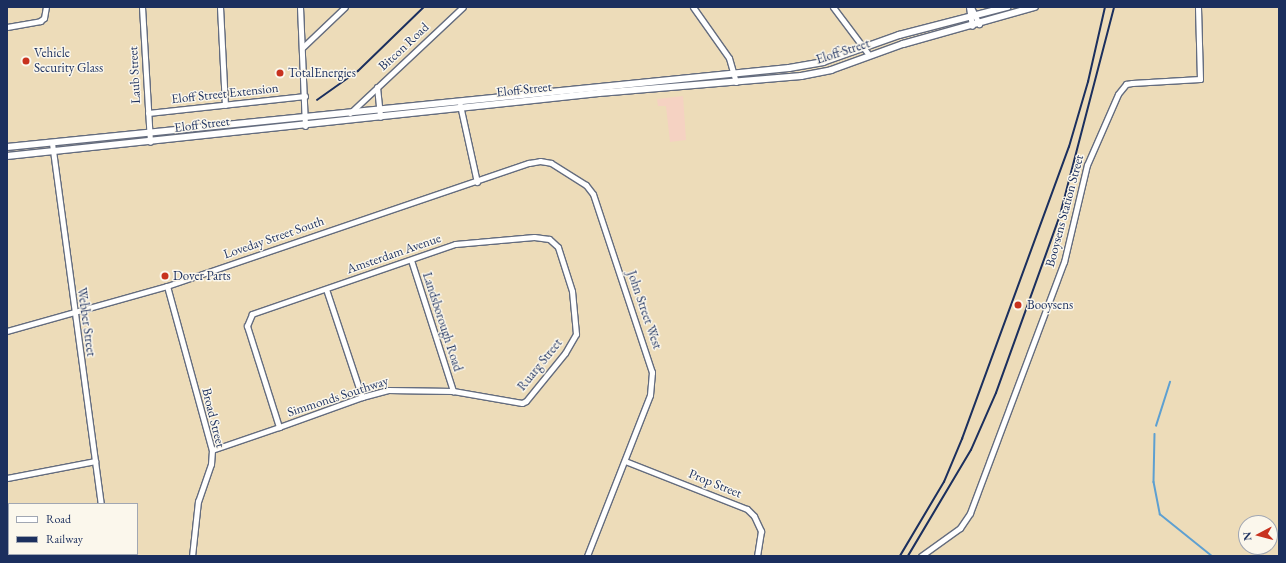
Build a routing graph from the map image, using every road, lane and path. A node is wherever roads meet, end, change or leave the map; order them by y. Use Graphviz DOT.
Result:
graph roads {
  1 [pos="46,7"];
  2 [pos="142,7"];
  3 [pos="220,7"];
  4 [pos="300,7"];
  5 [pos="345,7"];
  6 [pos="463,7"];
  7 [pos="694,7"];
  8 [pos="833,7"];
  9 [pos="970,7"];
  10 [pos="1007,7"];
  11 [pos="1035,7"];
  12 [pos="1198,7"];
  13 [pos="973,17"];
  14 [pos="979,24"];
  15 [pos="972,26"];
  16 [pos="7,27"];
  17 [pos="922,30"];
  18 [pos="925,38"];
  19 [pos="303,47"];
  20 [pos="862,48"];
  21 [pos="869,55"];
  22 [pos="735,74"];
  23 [pos="736,82"];
  24 [pos="653,85"];
  25 [pos="377,87"];
  26 [pos="305,95"];
  27 [pos="225,105"];
  28 [pos="461,106"];
  29 [pos="380,110"];
  30 [pos="148,113"];
  31 [pos="350,114"];
  32 [pos="380,117"];
  33 [pos="306,118"];
  34 [pos="307,126"];
  35 [pos="233,129"];
  36 [pos="149,134"];
  37 [pos="150,142"];
  38 [pos="52,143"];
  39 [pos="7,147"];
  40 [pos="53,151"];
  41 [pos="7,156"];
  42 [pos="477,182"];
  43 [pos="558,247"];
  44 [pos="411,260"];
  45 [pos="167,286"];
  46 [pos="326,289"];
  47 [pos="73,313"];
  48 [pos="7,331"];
  49 [pos="453,391"];
  50 [pos="362,397"];
  51 [pos="522,403"];
  52 [pos="279,428"];
  53 [pos="212,450"];
  54 [pos="95,461"];
  55 [pos="625,461"];
  56 [pos="7,478"];
  57 [pos="101,503"];
  58 [pos="192,556"];
  59 [pos="588,556"];
  60 [pos="757,556"];
  61 [pos="921,556"];
  1 -- 16 [label="street"];
  2 -- 30 [label="street, Laub Street"];
  3 -- 27 [label="street"];
  4 -- 19 [label="street"];
  5 -- 19 [label="street"];
  6 -- 25 [label="street, Bitcon Road"];
  7 -- 22 [label="street"];
  8 -- 20 [label="street"];
  9 -- 13 [label="street"];
  10 -- 13 [label="street, Eloff Street"];
  11 -- 14 [label="street, Eloff Street"];
  12 -- 61 [label="street, Booysens Station Street"];
  13 -- 14 [label="street"];
  13 -- 15 [label="street"];
  13 -- 17 [label="street, Eloff Street"];
  14 -- 15 [label="street, Eloff Street"];
  15 -- 18 [label="street, Eloff Street"];
  17 -- 18 [label="street"];
  17 -- 20 [label="street, Eloff Street"];
  18 -- 21 [label="street, Eloff Street"];
  19 -- 26 [label="street"];
  20 -- 21 [label="street"];
  20 -- 22 [label="street, Eloff Street"];
  21 -- 23 [label="street, Eloff Street"];
  22 -- 23 [label="street"];
  22 -- 24 [label="street, Eloff Street"];
  23 -- 24 [label="street, Eloff Street"];
  24 -- 28 [label="street, Eloff Street"];
  25 -- 29 [label="street, Bitcon Road"];
  25 -- 31 [label="street, Bitcon Road"];
  26 -- 27 [label="street, Eloff Street Extension"];
  26 -- 33 [label="street"];
  27 -- 30 [label="street, Eloff Street Extension"];
  28 -- 29 [label="street, Eloff Street"];
  28 -- 32 [label="street, Eloff Street"];
  28 -- 42 [label="street"];
  29 -- 31 [label="street, Eloff Street"];
  29 -- 32 [label="street, Bitcon Road"];
  30 -- 36 [label="street, Laub Street"];
  31 -- 33 [label="street, Eloff Street"];
  32 -- 34 [label="street, Eloff Street"];
  33 -- 34 [label="street"];
  33 -- 35 [label="street, Eloff Street"];
  34 -- 35 [label="street, Eloff Street"];
  35 -- 36 [label="street, Eloff Street"];
  35 -- 37 [label="street, Eloff Street"];
  36 -- 37 [label="street, Laub Street"];
  36 -- 38 [label="street, Eloff Street"];
  37 -- 40 [label="street, Eloff Street"];
  38 -- 39 [label="street, Eloff Street"];
  38 -- 40 [label="street, Webber Street"];
  40 -- 41 [label="street, Eloff Street"];
  40 -- 47 [label="street, Webber Street"];
  42 -- 45 [label="street, Loveday Street South"];
  42 -- 55 [label="street, John Street West"];
  43 -- 44 [label="street, Amsterdam Avenue"];
  43 -- 51 [label="street, Ruarg Street"];
  44 -- 46 [label="street, Amsterdam Avenue"];
  44 -- 49 [label="street, Landsborough Road"];
  45 -- 47 [label="street, Loveday Street South"];
  45 -- 53 [label="street, Broad Street"];
  46 -- 50 [label="street"];
  46 -- 52 [label="street, Amsterdam Avenue"];
  47 -- 48 [label="street, Loveday Street South"];
  47 -- 54 [label="street, Webber Street"];
  49 -- 50 [label="street, Simmonds Southway"];
  49 -- 51 [label="street, Simmonds Southway"];
  50 -- 52 [label="street, Simmonds Southway"];
  52 -- 53 [label="street, Simmonds Southway"];
  53 -- 58 [label="street, Broad Street"];
  54 -- 56 [label="street"];
  54 -- 57 [label="street, Webber Street"];
  55 -- 59 [label="street, John Street West"];
  55 -- 60 [label="street, Prop Street"];
}
